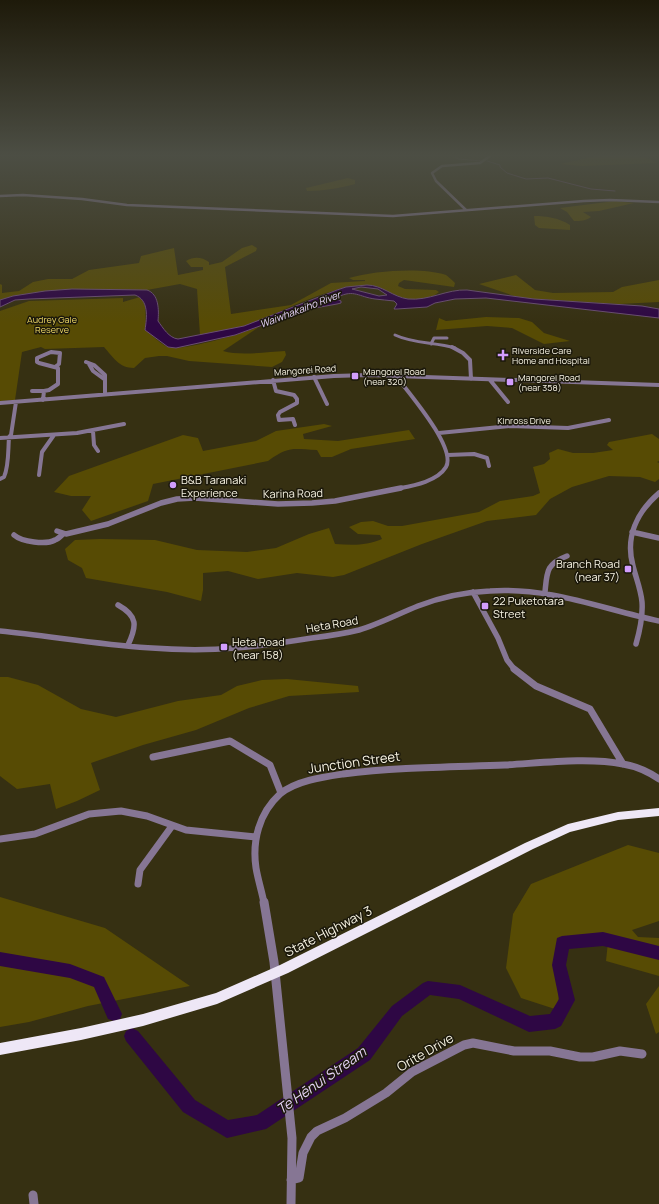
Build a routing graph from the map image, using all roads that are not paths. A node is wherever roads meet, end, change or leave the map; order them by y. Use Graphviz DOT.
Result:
graph roads {
  1 [pos="241,210"];
  2 [pos="464,210"];
  3 [pos="395,335"];
  4 [pos="447,338"];
  5 [pos="429,343"];
  6 [pos="88,363"];
  7 [pos="55,367"];
  8 [pos="396,376"];
  9 [pos="314,377"];
  10 [pos="471,379"];
  11 [pos="273,380"];
  12 [pos="490,380"];
  13 [pos="33,385"];
  14 [pos="659,385"];
  15 [pos="44,391"];
  16 [pos="105,394"];
  17 [pos="43,400"];
  18 [pos="16,402"];
  19 [pos="508,402"];
  20 [pos="0,403"];
  21 [pos="327,404"];
  22 [pos="609,420"];
  23 [pos="124,424"];
  24 [pos="295,425"];
  25 [pos="93,431"];
  26 [pos="439,433"];
  27 [pos="54,435"];
  28 [pos="9,437"];
  29 [pos="0,438"];
  30 [pos="98,451"];
  31 [pos="448,455"];
  32 [pos="490,466"];
  33 [pos="39,475"];
  34 [pos="0,479"];
  35 [pos="659,493"];
  36 [pos="57,531"];
  37 [pos="632,532"];
  38 [pos="63,534"];
  39 [pos="14,535"];
  40 [pos="659,538"];
  41 [pos="567,556"];
  42 [pos="473,592"];
  43 [pos="545,592"];
  44 [pos="118,605"];
  45 [pos="642,618"];
  46 [pos="659,621"];
  47 [pos="0,631"];
  48 [pos="636,644"];
  49 [pos="128,645"];
  50 [pos="153,757"];
  51 [pos="623,764"];
  52 [pos="659,779"];
  53 [pos="281,793"];
  54 [pos="659,812"];
  55 [pos="172,826"];
  56 [pos="256,837"];
  57 [pos="0,839"];
  58 [pos="138,884"];
  59 [pos="0,1049"];
  60 [pos="642,1054"];
  61 [pos="291,1180"];
  62 [pos="291,1204"];
  1 -- 2 [label="street"];
  3 -- 5 [label="street"];
  4 -- 5 [label="street"];
  5 -- 10 [label="street"];
  6 -- 16 [label="street"];
  7 -- 7 [label="street"];
  7 -- 15 [label="street"];
  8 -- 9 [label="street, Mangorei Road"];
  8 -- 10 [label="street, Mangorei Road"];
  8 -- 26 [label="street"];
  9 -- 11 [label="street, Mangorei Road"];
  9 -- 21 [label="street"];
  10 -- 12 [label="street, Mangorei Road"];
  11 -- 16 [label="street, Mangorei Road"];
  11 -- 24 [label="street"];
  12 -- 14 [label="street, Mangorei Road"];
  12 -- 19 [label="street"];
  13 -- 15 [label="street"];
  15 -- 17 [label="street"];
  16 -- 17 [label="street, Mangorei Road"];
  17 -- 18 [label="street, Mangorei Road"];
  18 -- 20 [label="street, Mangorei Road"];
  18 -- 28 [label="street"];
  22 -- 26 [label="street, Kinross Drive"];
  23 -- 25 [label="street"];
  25 -- 27 [label="street"];
  25 -- 30 [label="street"];
  26 -- 31 [label="street"];
  27 -- 28 [label="street"];
  27 -- 33 [label="street"];
  28 -- 29 [label="street"];
  28 -- 34 [label="street"];
  31 -- 32 [label="street"];
  31 -- 38 [label="street, Karina Road"];
  35 -- 37 [label="street"];
  36 -- 38 [label="street"];
  37 -- 40 [label="street"];
  37 -- 45 [label="street"];
  38 -- 39 [label="street, Karina Road"];
  41 -- 43 [label="street"];
  42 -- 43 [label="street, Heta Road"];
  42 -- 49 [label="street, Heta Road"];
  42 -- 51 [label="street"];
  43 -- 45 [label="street, Heta Road"];
  44 -- 49 [label="street"];
  45 -- 46 [label="street, Heta Road"];
  45 -- 48 [label="street"];
  47 -- 49 [label="street, Heta Road"];
  50 -- 53 [label="street"];
  51 -- 52 [label="street, Junction Street"];
  51 -- 53 [label="street, Junction Street"];
  53 -- 56 [label="street, Junction Street"];
  54 -- 59 [label="highway, State Highway 3"];
  55 -- 56 [label="street"];
  55 -- 57 [label="street"];
  55 -- 58 [label="street"];
  56 -- 61 [label="street, Junction Street"];
  60 -- 61 [label="street, Orite Drive"];
  61 -- 62 [label="street, Junction Street"];
}
